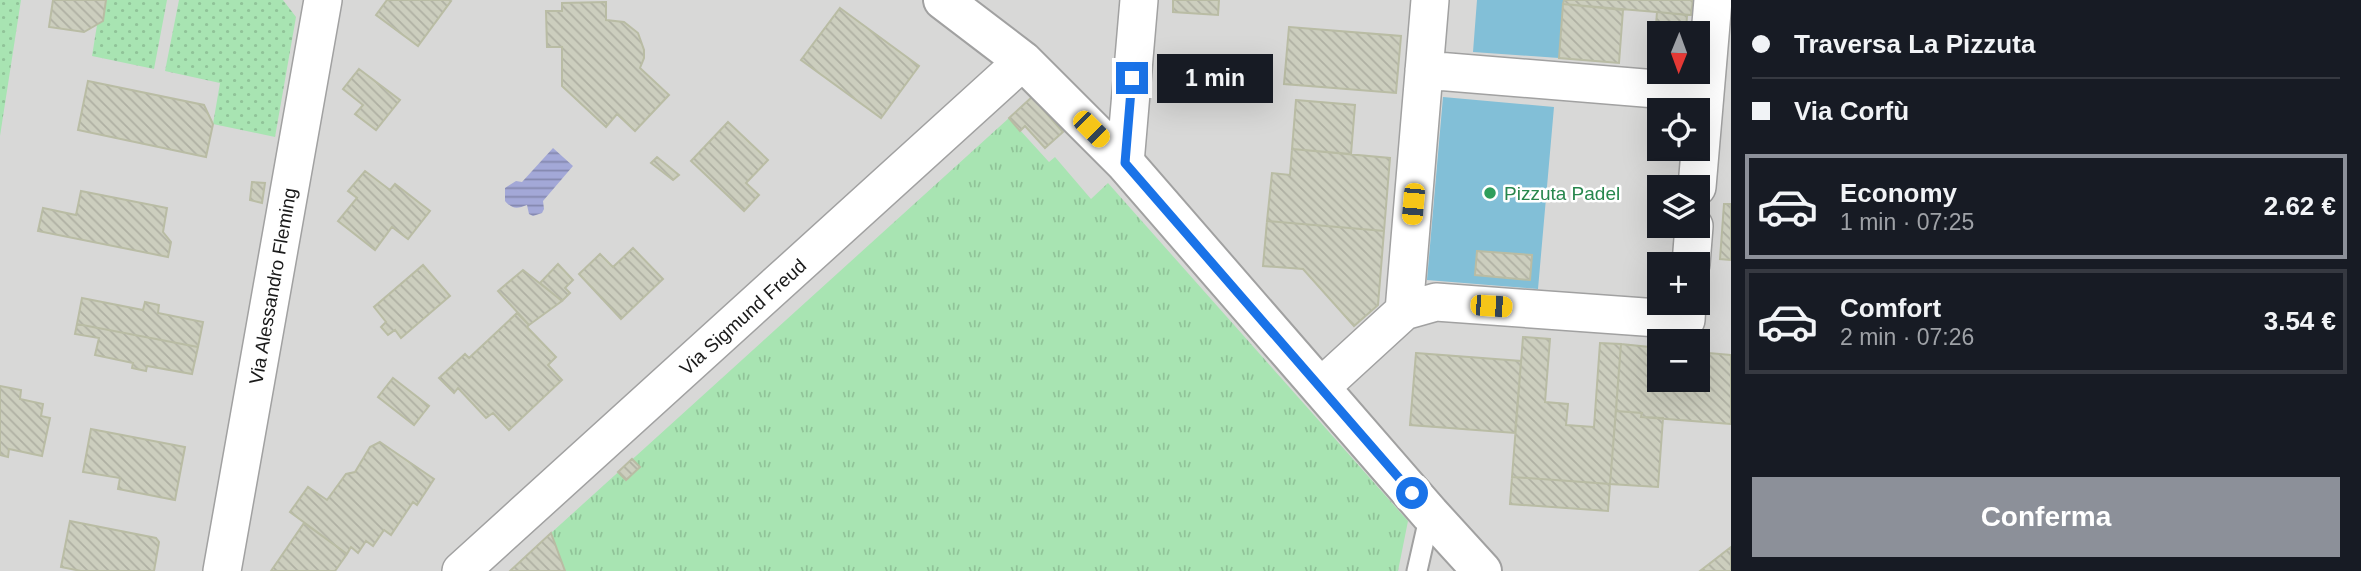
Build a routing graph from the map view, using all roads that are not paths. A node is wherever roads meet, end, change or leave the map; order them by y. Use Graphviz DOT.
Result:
graph roads {
  1 [pos="323,0"];
  2 [pos="943,0"];
  3 [pos="1139,0"];
  4 [pos="1430,0"];
  5 [pos="1713,0"];
  6 [pos="1023,61"];
  7 [pos="1424,70"];
  8 [pos="1705,93"];
  9 [pos="1125,163"];
  10 [pos="1698,175"];
  11 [pos="1404,311"];
  12 [pos="1686,315"];
  13 [pos="1321,387"];
  14 [pos="1430,514"];
  15 [pos="222,571"];
  16 [pos="461,571"];
  17 [pos="1417,571"];
  18 [pos="1482,571"];
  1 -- 15 [label="street, Via Alessandro Fleming"];
  2 -- 6 [label="street"];
  3 -- 9 [label="street"];
  4 -- 7 [label="street"];
  5 -- 8 [label="street"];
  6 -- 9 [label="street"];
  6 -- 16 [label="street, Via Sigmund Freud"];
  7 -- 8 [label="street"];
  7 -- 11 [label="street"];
  8 -- 10 [label="street"];
  9 -- 13 [label="street"];
  11 -- 12 [label="street"];
  11 -- 13 [label="street"];
  13 -- 14 [label="street"];
  14 -- 17 [label="lane"];
  14 -- 18 [label="street"];
}
